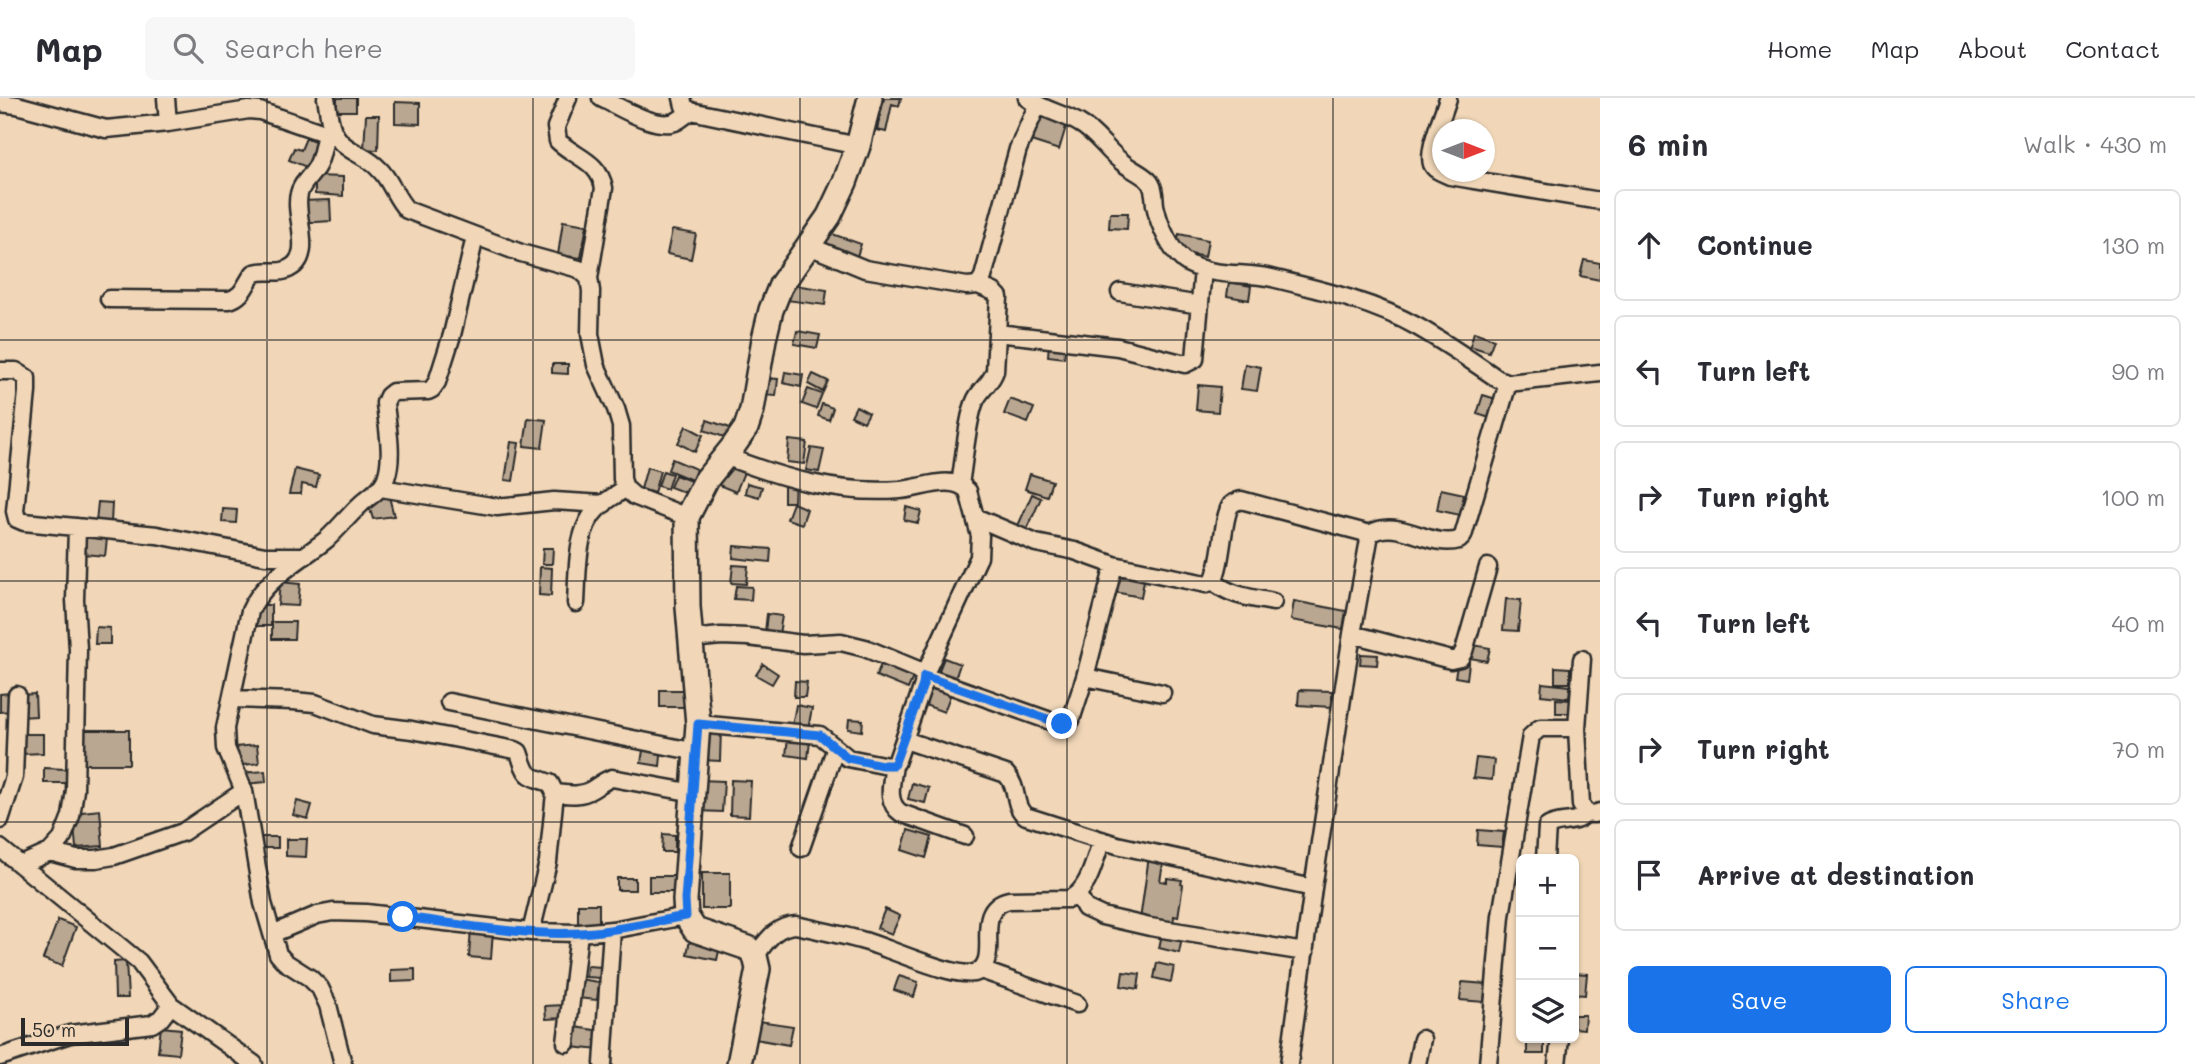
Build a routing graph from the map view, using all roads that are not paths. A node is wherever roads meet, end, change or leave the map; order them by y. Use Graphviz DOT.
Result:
graph roads {
  1 [pos="166,98"];
  2 [pos="326,98"];
  3 [pos="568,98"];
  4 [pos="601,98"];
  5 [pos="870,98"];
  6 [pos="1061,98"];
  7 [pos="1448,98"];
  8 [pos="0,103"];
  9 [pos="687,104"];
  10 [pos="1037,104"];
  11 [pos="168,123"];
  12 [pos="331,136"];
  13 [pos="858,146"];
  14 [pos="1600,201"];
  15 [pos="475,237"];
  16 [pos="808,246"];
  17 [pos="1203,269"];
  18 [pos="589,278"];
  19 [pos="978,285"];
  20 [pos="1120,292"];
  21 [pos="109,299"];
  22 [pos="1200,305"];
  23 [pos="997,333"];
  24 [pos="0,371"];
  25 [pos="1600,373"];
  26 [pos="1508,383"];
  27 [pos="725,456"];
  28 [pos="960,484"];
  29 [pos="381,488"];
  30 [pos="625,488"];
  31 [pos="604,504"];
  32 [pos="687,517"];
  33 [pos="975,517"];
  34 [pos="77,527"];
  35 [pos="1370,534"];
  36 [pos="305,556"];
  37 [pos="1114,565"];
  38 [pos="1489,567"];
  39 [pos="1213,581"];
  40 [pos="1273,602"];
  41 [pos="576,603"];
  42 [pos="1352,634"];
  43 [pos="691,639"];
  44 [pos="1582,659"];
  45 [pos="924,676"];
  46 [pos="1085,677"];
  47 [pos="1162,693"];
  48 [pos="16,695"];
  49 [pos="232,699"];
  50 [pos="449,702"];
  51 [pos="698,724"];
  52 [pos="1577,728"];
  53 [pos="905,740"];
  54 [pos="835,750"];
  55 [pos="697,752"];
  56 [pos="894,765"];
  57 [pos="244,791"];
  58 [pos="555,793"];
  59 [pos="694,793"];
  60 [pos="1593,813"];
  61 [pos="0,820"];
  62 [pos="965,836"];
  63 [pos="1102,840"];
  64 [pos="0,848"];
  65 [pos="801,848"];
  66 [pos="50,852"];
  67 [pos="1545,854"];
  68 [pos="21,865"];
  69 [pos="1515,869"];
  70 [pos="1313,888"];
  71 [pos="1078,895"];
  72 [pos="686,916"];
  73 [pos="612,930"];
  74 [pos="531,932"];
  75 [pos="579,933"];
  76 [pos="272,934"];
  77 [pos="1305,952"];
  78 [pos="755,956"];
  79 [pos="981,970"];
  80 [pos="1077,1004"];
  81 [pos="171,1005"];
  82 [pos="1422,1039"];
  83 [pos="1559,1043"];
  84 [pos="566,1044"];
  85 [pos="0,1057"];
  86 [pos="254,1064"];
  87 [pos="343,1064"];
  88 [pos="603,1064"];
  89 [pos="739,1064"];
  90 [pos="1289,1064"];
  91 [pos="1417,1064"];
  92 [pos="1488,1064"];
  93 [pos="1557,1064"];
  1 -- 11 [label="street"];
  2 -- 12 [label="street"];
  3 -- 18 [label="street"];
  4 -- 9 [label="street"];
  5 -- 13 [label="street"];
  6 -- 10 [label="street"];
  7 -- 14 [label="street"];
  8 -- 11 [label="street"];
  9 -- 13 [label="street"];
  10 -- 17 [label="street"];
  10 -- 19 [label="street"];
  11 -- 12 [label="street"];
  12 -- 15 [label="street"];
  12 -- 21 [label="street"];
  13 -- 16 [label="street"];
  15 -- 18 [label="street"];
  15 -- 29 [label="street"];
  16 -- 19 [label="street"];
  16 -- 27 [label="street"];
  17 -- 22 [label="street"];
  17 -- 26 [label="street"];
  18 -- 30 [label="street"];
  19 -- 23 [label="street"];
  20 -- 22 [label="street"];
  22 -- 23 [label="street"];
  23 -- 28 [label="street"];
  24 -- 34 [label="street"];
  25 -- 26 [label="street"];
  26 -- 35 [label="street"];
  27 -- 28 [label="street"];
  27 -- 32 [label="street"];
  28 -- 33 [label="street"];
  29 -- 31 [label="street"];
  29 -- 36 [label="street"];
  30 -- 31 [label="street"];
  30 -- 32 [label="street"];
  31 -- 41 [label="street"];
  32 -- 43 [label="street"];
  33 -- 37 [label="street"];
  33 -- 45 [label="street"];
  34 -- 36 [label="street"];
  34 -- 66 [label="street"];
  35 -- 39 [label="street"];
  35 -- 42 [label="street"];
  36 -- 49 [label="street"];
  37 -- 39 [label="street"];
  37 -- 46 [label="street"];
  38 -- 42 [label="street"];
  39 -- 40 [label="street"];
  42 -- 70 [label="street"];
  43 -- 45 [label="street"];
  43 -- 51 [label="street"];
  44 -- 52 [label="street"];
  45 -- 46 [label="street"];
  45 -- 53 [label="street"];
  46 -- 47 [label="street"];
  48 -- 61 [label="street"];
  49 -- 57 [label="street"];
  49 -- 58 [label="street"];
  50 -- 55 [label="street"];
  51 -- 54 [label="street"];
  51 -- 55 [label="street"];
  52 -- 60 [label="street"];
  52 -- 69 [label="street"];
  53 -- 56 [label="street"];
  53 -- 63 [label="street"];
  54 -- 56 [label="street"];
  54 -- 65 [label="street"];
  55 -- 59 [label="street"];
  56 -- 62 [label="street"];
  57 -- 66 [label="street"];
  57 -- 76 [label="street"];
  58 -- 59 [label="street"];
  58 -- 74 [label="street"];
  59 -- 72 [label="street"];
  60 -- 67 [label="street"];
  63 -- 70 [label="street"];
  63 -- 71 [label="street"];
  64 -- 68 [label="street"];
  66 -- 68 [label="street"];
  68 -- 81 [label="street"];
  69 -- 92 [label="street"];
  70 -- 77 [label="street"];
  71 -- 77 [label="street"];
  71 -- 79 [label="street"];
  72 -- 73 [label="street"];
  72 -- 78 [label="street"];
  73 -- 75 [label="street"];
  73 -- 88 [label="street"];
  74 -- 75 [label="street"];
  74 -- 76 [label="street"];
  75 -- 84 [label="street"];
  76 -- 87 [label="street"];
  77 -- 90 [label="street"];
  78 -- 79 [label="street"];
  78 -- 89 [label="street"];
  79 -- 80 [label="street"];
  81 -- 85 [label="street"];
  81 -- 86 [label="street"];
  82 -- 91 [label="street"];
  83 -- 93 [label="street"];
}
